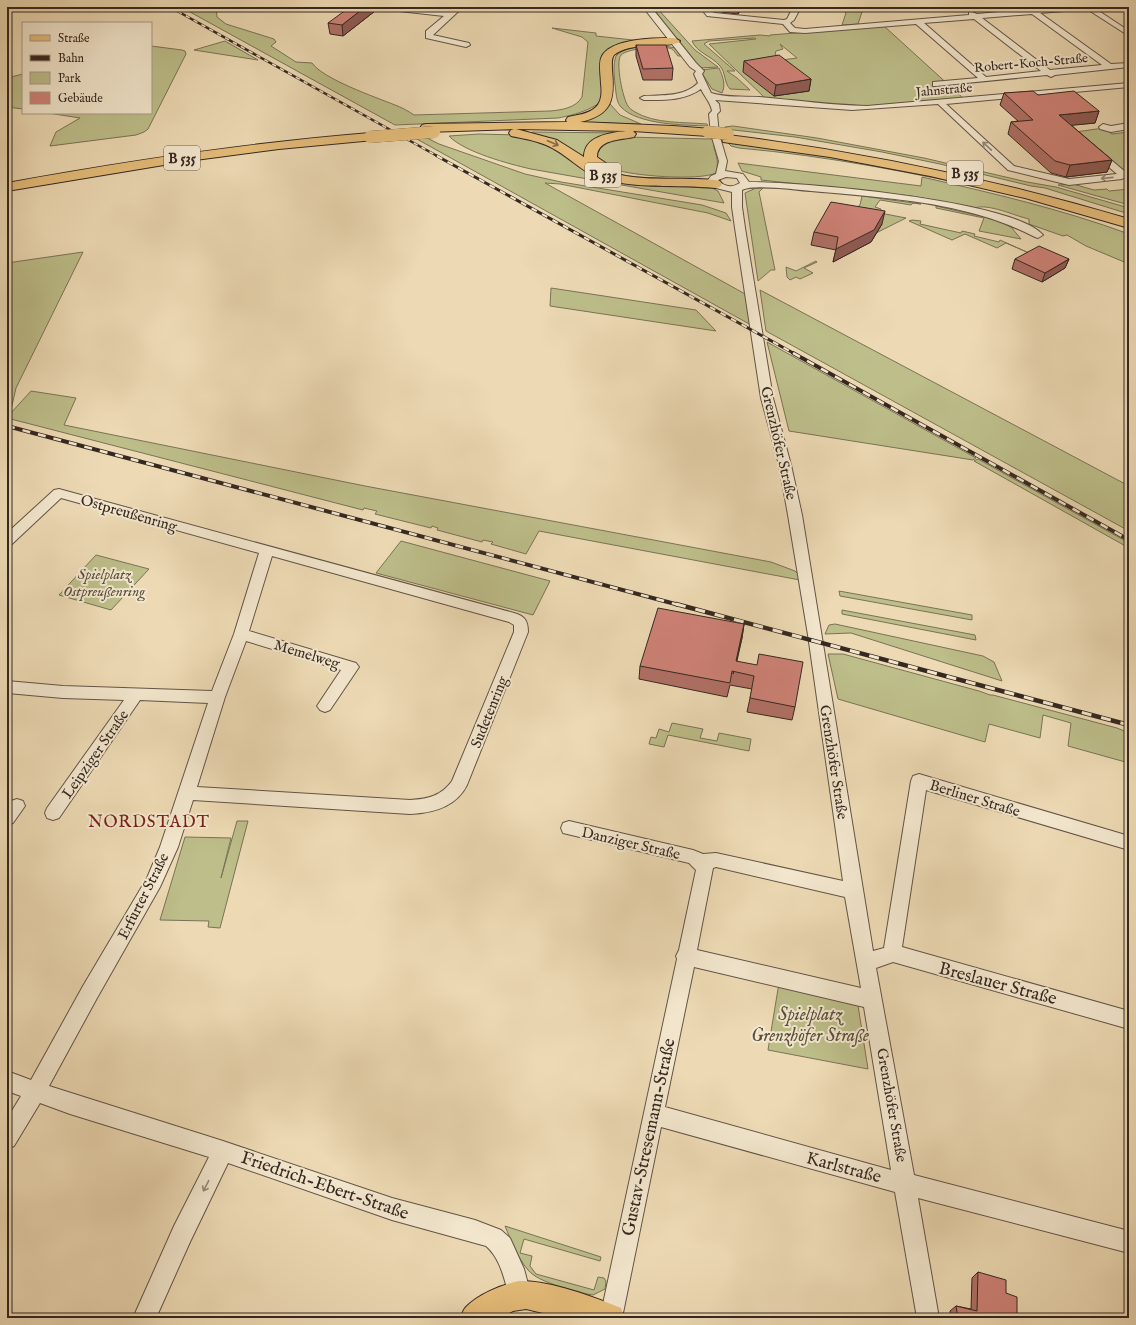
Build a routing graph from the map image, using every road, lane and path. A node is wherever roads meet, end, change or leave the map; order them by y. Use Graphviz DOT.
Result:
graph roads {
  1 [pos="381,7"];
  2 [pos="459,7"];
  3 [pos="647,7"];
  4 [pos="704,7"];
  5 [pos="797,7"];
  6 [pos="963,7"];
  7 [pos="1016,7"];
  8 [pos="1089,7"];
  9 [pos="1032,12"];
  10 [pos="452,13"];
  11 [pos="1024,13"];
  12 [pos="976,16"];
  13 [pos="917,21"];
  14 [pos="785,22"];
  15 [pos="665,31"];
  16 [pos="1129,34"];
  17 [pos="657,41"];
  18 [pos="675,43"];
  19 [pos="466,45"];
  20 [pos="1129,65"];
  21 [pos="1109,67"];
  22 [pos="1047,72"];
  23 [pos="984,78"];
  24 [pos="703,82"];
  25 [pos="936,84"];
  26 [pos="1129,86"];
  27 [pos="1071,91"];
  28 [pos="683,95"];
  29 [pos="644,98"];
  30 [pos="710,99"];
  31 [pos="744,99"];
  32 [pos="941,103"];
  33 [pos="616,108"];
  34 [pos="625,116"];
  35 [pos="532,124"];
  36 [pos="1129,126"];
  37 [pos="1103,128"];
  38 [pos="430,130"];
  39 [pos="502,130"];
  40 [pos="680,130"];
  41 [pos="651,133"];
  42 [pos="709,134"];
  43 [pos="367,135"];
  44 [pos="728,136"];
  45 [pos="1087,144"];
  46 [pos="723,161"];
  47 [pos="7,181"];
  48 [pos="719,181"];
  49 [pos="740,181"];
  50 [pos="7,187"];
  51 [pos="737,207"];
  52 [pos="1129,218"];
  53 [pos="1129,224"];
  54 [pos="1038,235"];
  55 [pos="7,541"];
  56 [pos="267,550"];
  57 [pos="241,634"];
  58 [pos="7,687"];
  59 [pos="136,694"];
  60 [pos="216,697"];
  61 [pos="325,706"];
  62 [pos="187,793"];
  63 [pos="53,813"];
  64 [pos="569,828"];
  65 [pos="1129,843"];
  66 [pos="697,860"];
  67 [pos="853,889"];
  68 [pos="892,953"];
  69 [pos="685,956"];
  70 [pos="867,960"];
  71 [pos="873,1000"];
  72 [pos="1129,1020"];
  73 [pos="7,1081"];
  74 [pos="35,1091"];
  75 [pos="653,1114"];
  76 [pos="7,1139"];
  77 [pos="224,1151"];
  78 [pos="906,1184"];
  79 [pos="1129,1242"];
  80 [pos="520,1294"];
  81 [pos="144,1318"];
  82 [pos="475,1318"];
  83 [pos="611,1318"];
  84 [pos="928,1318"];
  1 -- 10 [label="street"];
  2 -- 10 [label="street"];
  3 -- 15 [label="street"];
  4 -- 14 [label="street"];
  5 -- 14 [label="street"];
  6 -- 12 [label="street"];
  7 -- 11 [label="street"];
  8 -- 9 [label="street"];
  8 -- 16 [label="street"];
  9 -- 11 [label="street"];
  9 -- 21 [label="street"];
  10 -- 19 [label="street"];
  11 -- 12 [label="street"];
  12 -- 13 [label="street"];
  12 -- 22 [label="street"];
  13 -- 14 [label="street"];
  13 -- 23 [label="street"];
  15 -- 17 [label="highway"];
  15 -- 18 [label="street"];
  17 -- 18 [label="highway, B 535"];
  17 -- 35 [label="highway, B 535"];
  18 -- 24 [label="street"];
  18 -- 33 [label="highway"];
  20 -- 21 [label="street, Robert-Koch-Straße"];
  21 -- 22 [label="street, Robert-Koch-Straße"];
  22 -- 23 [label="street, Robert-Koch-Straße"];
  22 -- 27 [label="street"];
  23 -- 25 [label="street, Robert-Koch-Straße"];
  24 -- 28 [label="street"];
  24 -- 30 [label="street"];
  26 -- 27 [label="street, Jahnstraße"];
  27 -- 32 [label="street, Jahnstraße"];
  28 -- 29 [label="street"];
  28 -- 30 [label="street"];
  30 -- 31 [label="street"];
  30 -- 31 [label="street"];
  30 -- 46 [label="street"];
  31 -- 32 [label="street, Jahnstraße"];
  45 -- 32 [label="street, one-way"];
  34 -- 40 [label="highway, B 535"];
  35 -- 38 [label="highway, B 535"];
  35 -- 40 [label="highway, B 535"];
  36 -- 37 [label="street"];
  38 -- 39 [label="highway, B 535"];
  38 -- 43 [label="highway, B 535, bridge"];
  39 -- 41 [label="highway, B 535"];
  39 -- 48 [label="highway, B 535, one-way"];
  40 -- 42 [label="highway, B 535"];
  41 -- 42 [label="highway, B 535"];
  41 -- 48 [label="highway, B 535"];
  42 -- 44 [label="highway, B 535"];
  43 -- 47 [label="highway, B 535"];
  43 -- 50 [label="highway, B 535"];
  44 -- 52 [label="highway, B 535"];
  44 -- 53 [label="highway, B 535"];
  46 -- 48 [label="street"];
  46 -- 49 [label="street"];
  48 -- 49 [label="street"];
  48 -- 49 [label="street"];
  48 -- 51 [label="street, Grenzhöfer Straße"];
  49 -- 51 [label="street, Grenzhöfer Straße"];
  49 -- 54 [label="street"];
  51 -- 67 [label="street, Grenzhöfer Straße"];
  55 -- 56 [label="street, Ostpreußenring"];
  56 -- 57 [label="street, Erfurter Straße"];
  56 -- 62 [label="street, Sudetenring"];
  57 -- 60 [label="street, Erfurter Straße"];
  57 -- 61 [label="street, Memelweg"];
  58 -- 59 [label="street"];
  59 -- 60 [label="street"];
  59 -- 63 [label="street, Leipziger Straße"];
  60 -- 62 [label="street, Erfurter Straße"];
  62 -- 74 [label="street, Erfurter Straße"];
  64 -- 66 [label="street, Danziger Straße"];
  65 -- 68 [label="street, Berliner Straße"];
  66 -- 67 [label="street"];
  66 -- 69 [label="street, Gustav-Stresemann-Straße"];
  67 -- 70 [label="street, Grenzhöfer Straße"];
  68 -- 70 [label="street"];
  68 -- 72 [label="street, Breslauer Straße"];
  69 -- 71 [label="street"];
  69 -- 75 [label="street, Gustav-Stresemann-Straße"];
  70 -- 71 [label="street, Grenzhöfer Straße"];
  71 -- 78 [label="street, Grenzhöfer Straße"];
  73 -- 74 [label="street, Friedrich-Ebert-Straße"];
  74 -- 76 [label="street, Erfurter Straße"];
  74 -- 77 [label="street, Friedrich-Ebert-Straße"];
  75 -- 78 [label="street, Karlstraße"];
  75 -- 83 [label="street, Gustav-Stresemann-Straße"];
  77 -- 80 [label="street, Friedrich-Ebert-Straße"];
  77 -- 81 [label="street, one-way"];
  78 -- 79 [label="street, Karlstraße"];
  78 -- 84 [label="street, Grenzhöfer Straße"];
  80 -- 82 [label="main road"];
  80 -- 83 [label="main road"];
}
